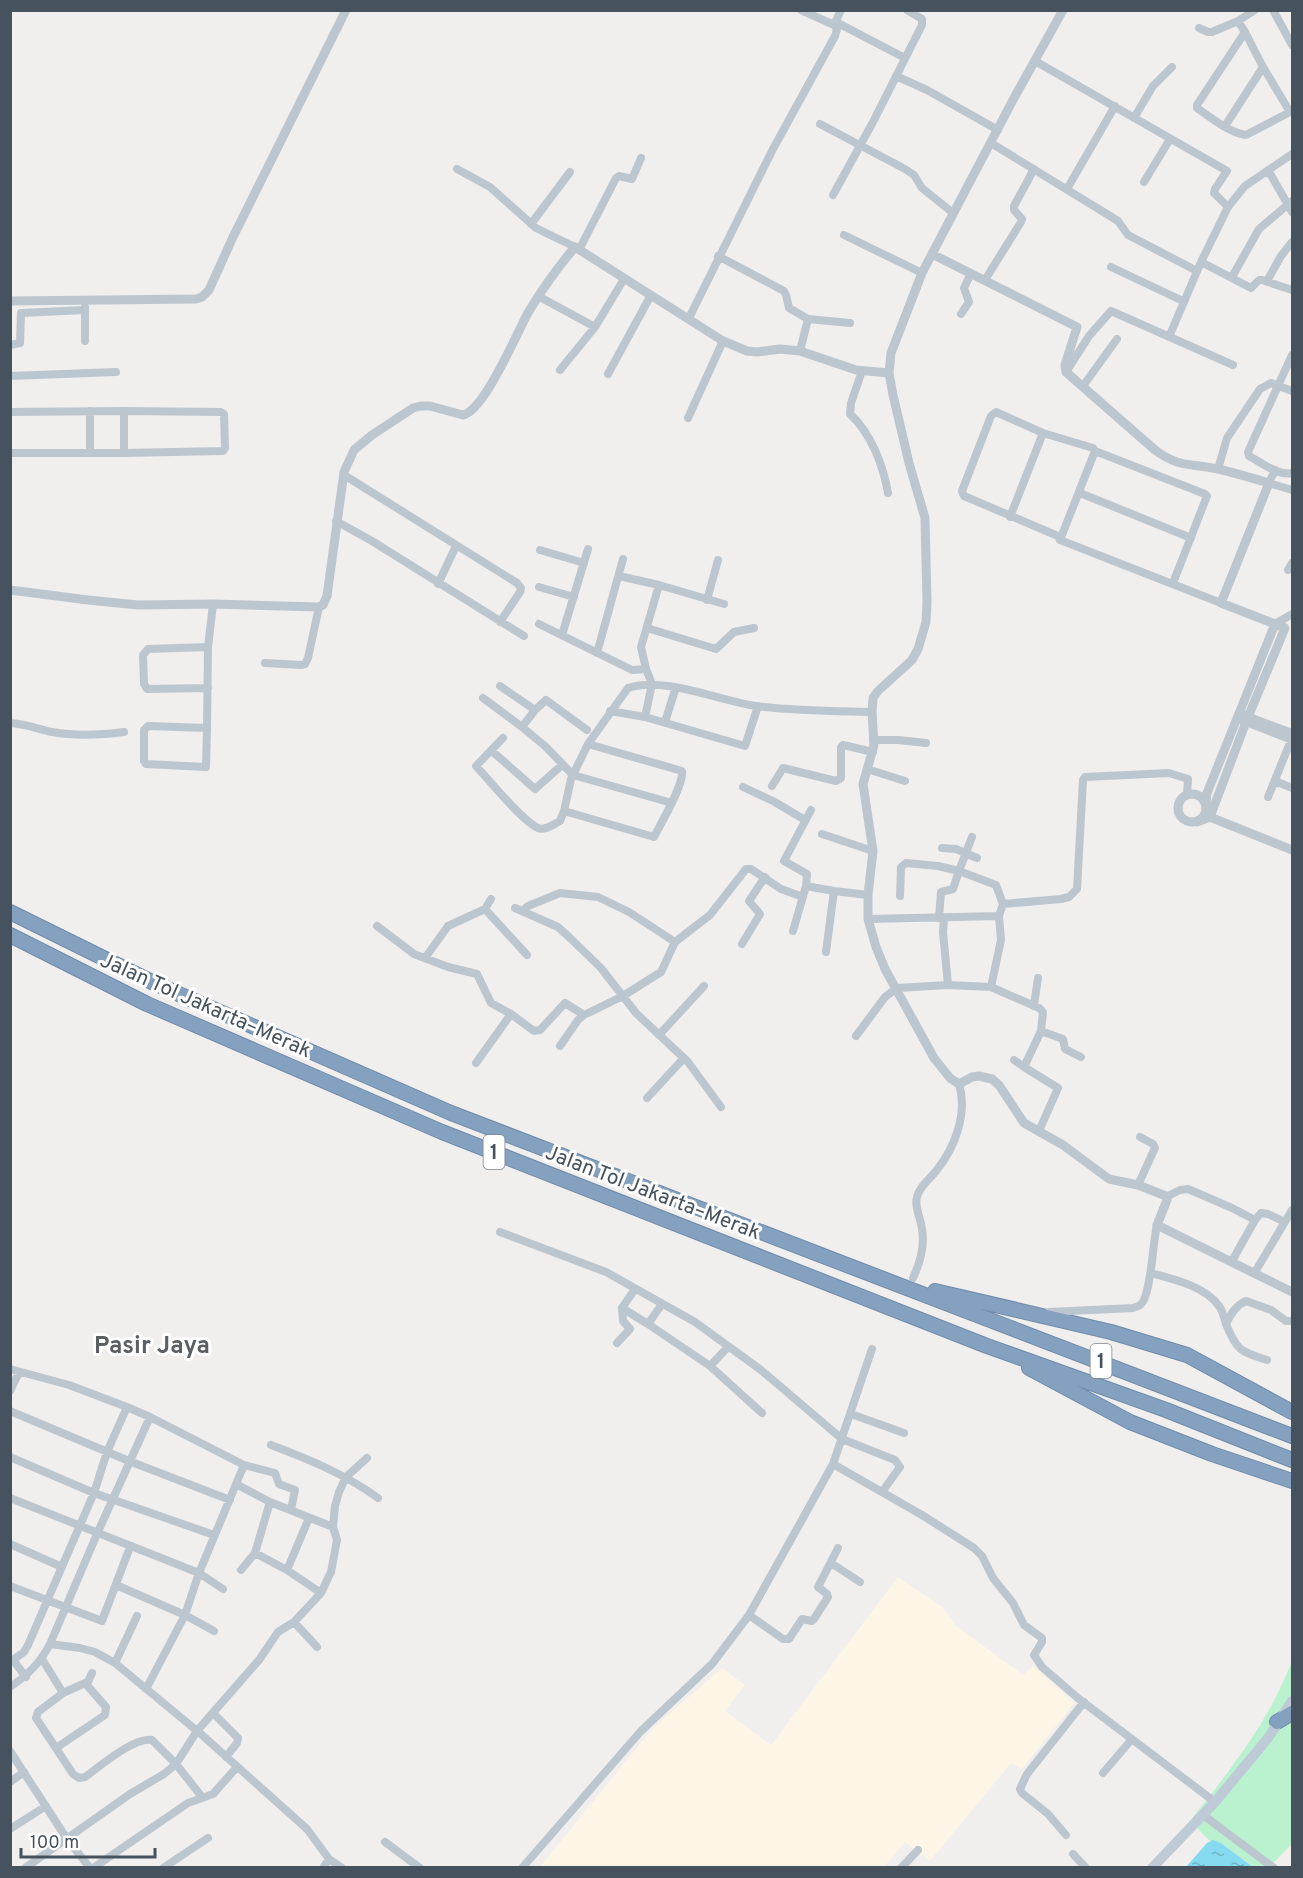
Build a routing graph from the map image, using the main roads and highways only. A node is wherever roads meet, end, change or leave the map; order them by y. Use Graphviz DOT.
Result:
graph roads {
  1 [pos="10,912"];
  2 [pos="10,935"];
  3 [pos="911,1283"];
  4 [pos="987,1346"];
  5 [pos="1293,1412"];
  6 [pos="1293,1436"];
  7 [pos="1293,1460"];
  8 [pos="1293,1481"];
  9 [pos="1293,1701"];
  10 [pos="1293,1713"];
  11 [pos="1277,1722"];
  12 [pos="1152,1868"];
  1 -- 3 [label="highway, Jalan Tol Jakarta–Merak / 1"];
  2 -- 4 [label="highway, Jalan Tol Jakarta–Merak / 1"];
  3 -- 5 [label="highway"];
  3 -- 6 [label="highway, Jalan Tol Jakarta–Merak / 1"];
  4 -- 7 [label="highway, Jalan Tol Jakarta–Merak / 1"];
  4 -- 8 [label="highway"];
  9 -- 11 [label="main road"];
  10 -- 11 [label="highway"];
  11 -- 12 [label="main road"];
}
